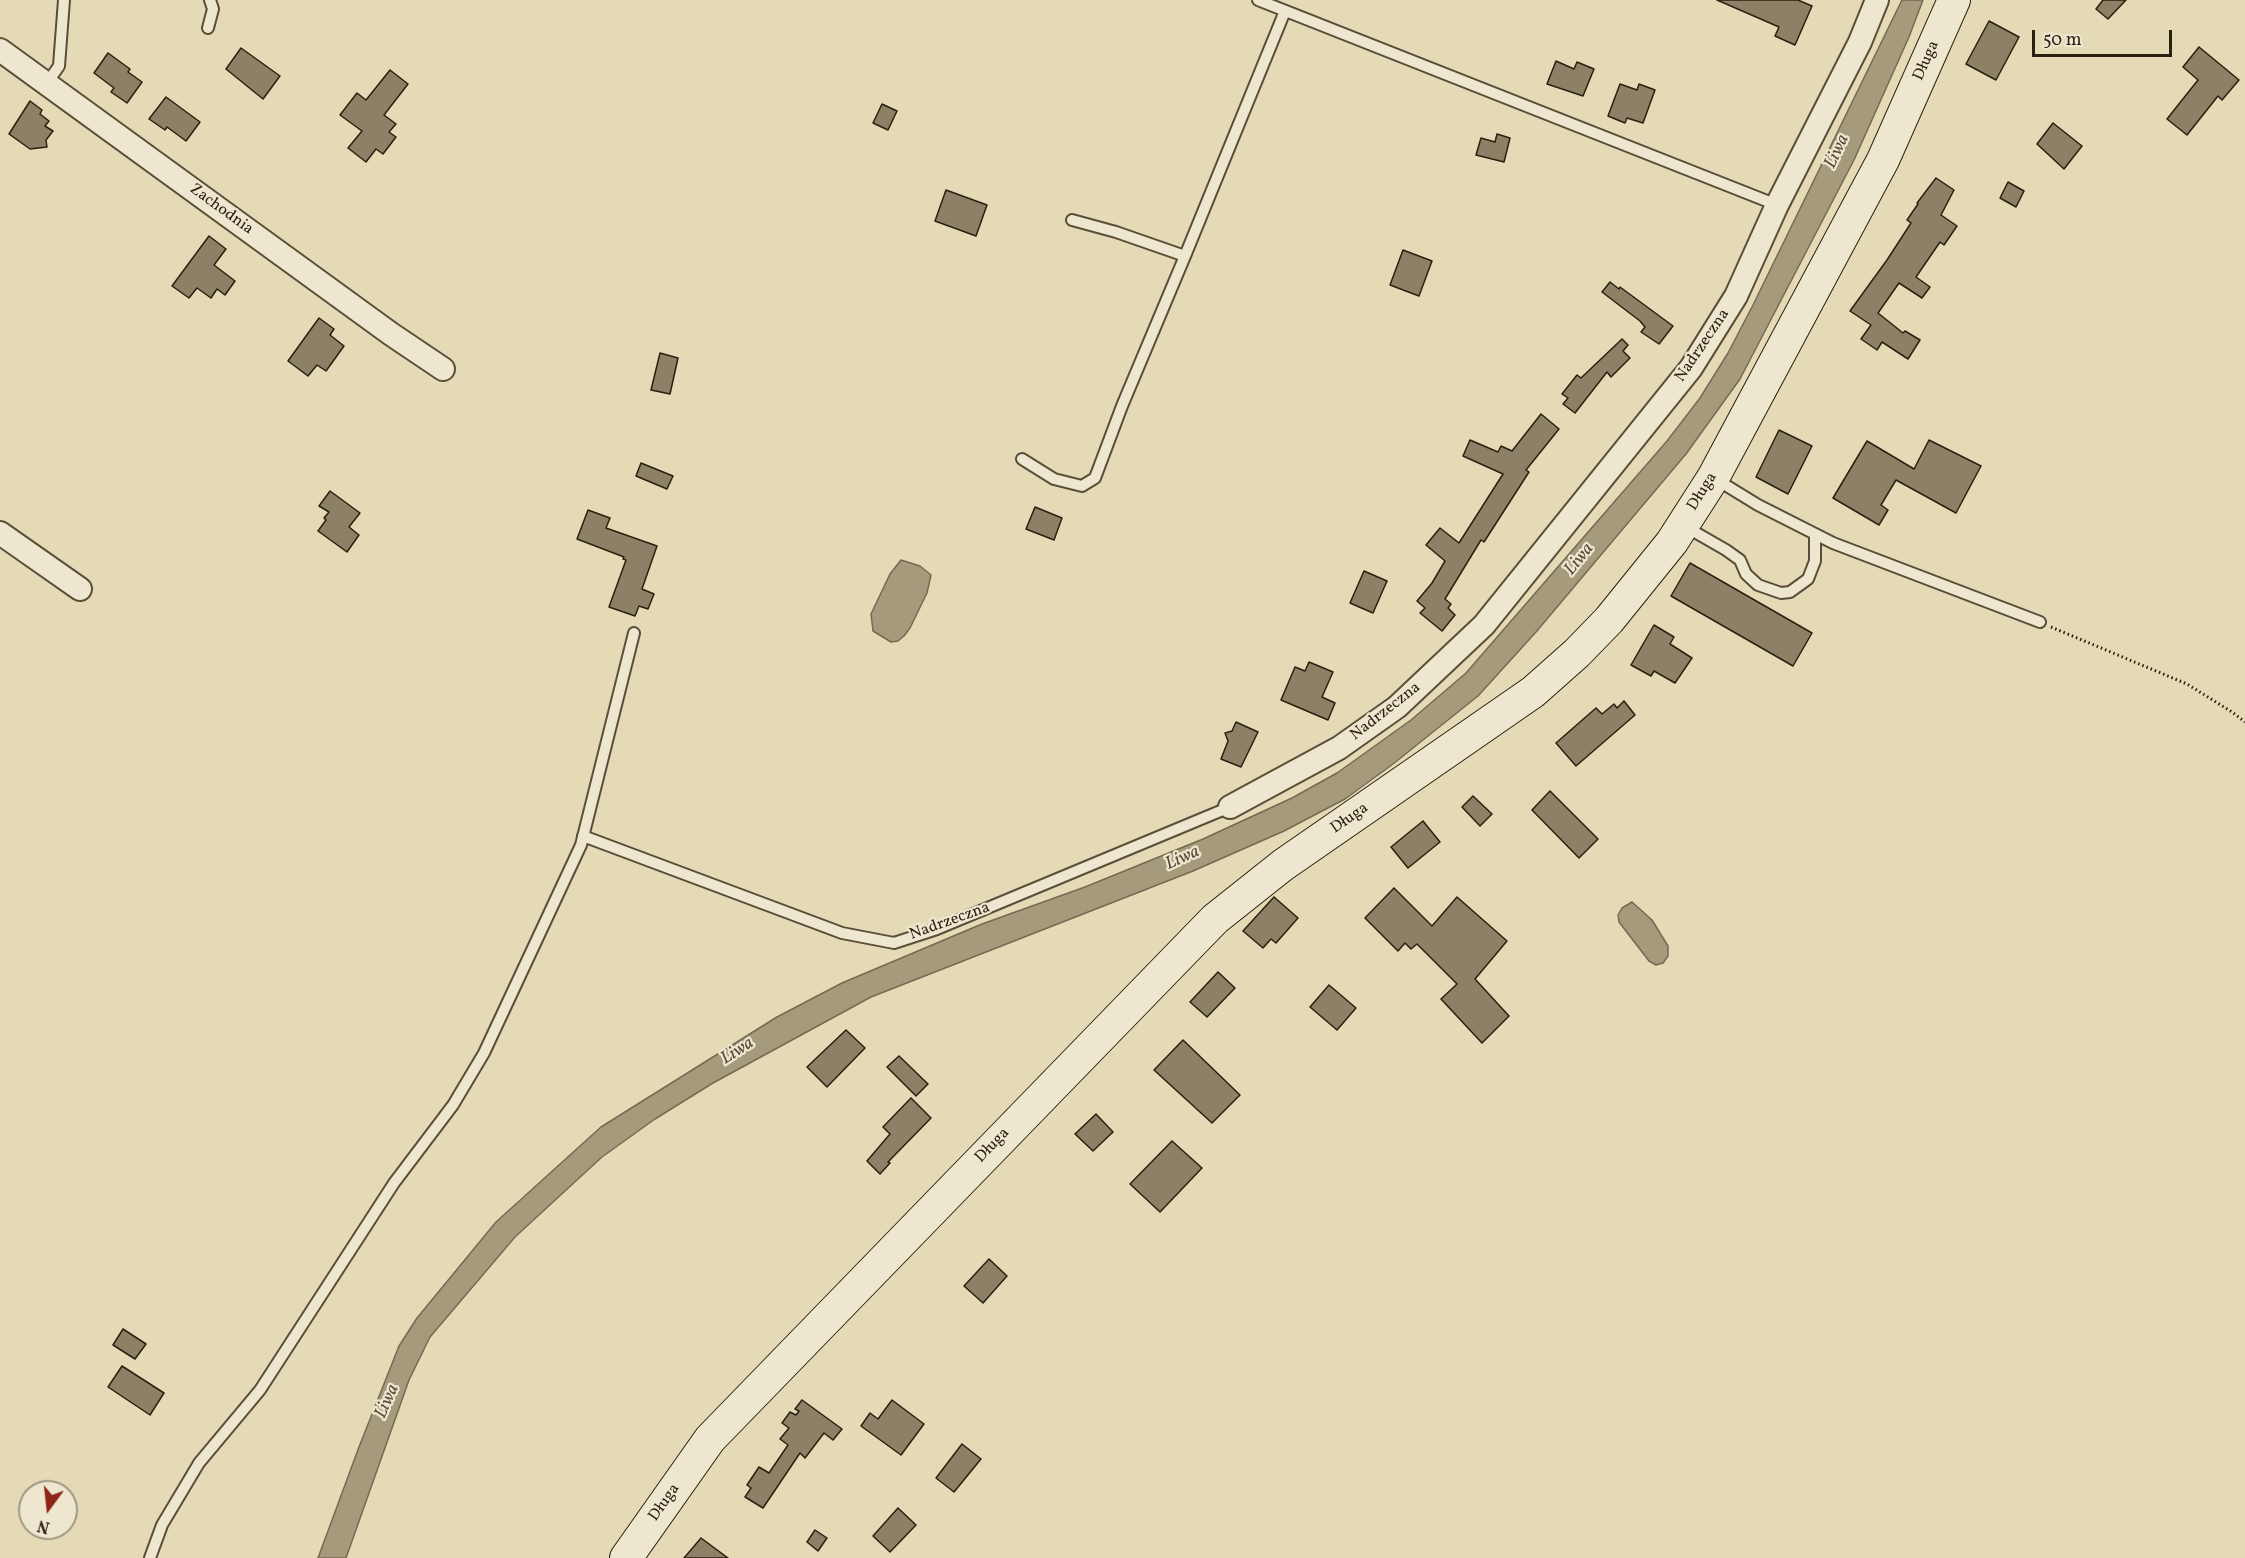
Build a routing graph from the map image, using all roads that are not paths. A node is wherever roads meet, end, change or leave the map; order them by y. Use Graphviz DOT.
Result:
graph roads {
  1 [pos="64,0"];
  2 [pos="210,0"];
  3 [pos="1258,0"];
  4 [pos="1877,0"];
  5 [pos="1954,0"];
  6 [pos="1286,11"];
  7 [pos="208,28"];
  8 [pos="0,50"];
  9 [pos="46,83"];
  10 [pos="1777,205"];
  11 [pos="1072,220"];
  12 [pos="1185,256"];
  13 [pos="443,369"];
  14 [pos="1022,459"];
  15 [pos="1713,478"];
  16 [pos="1683,525"];
  17 [pos="0,533"];
  18 [pos="1815,534"];
  19 [pos="80,589"];
  20 [pos="2040,622"];
  21 [pos="634,633"];
  22 [pos="1230,807"];
  23 [pos="583,836"];
  24 [pos="150,1558"];
  25 [pos="626,1558"];
  1 -- 9 [label="lane"];
  2 -- 7 [label="lane"];
  3 -- 6 [label="lane"];
  4 -- 10 [label="street, Nadrzeczna"];
  5 -- 15 [label="street, Długa"];
  6 -- 10 [label="lane"];
  6 -- 12 [label="lane"];
  8 -- 9 [label="street, Zachodnia"];
  9 -- 13 [label="street, Zachodnia"];
  10 -- 22 [label="street, Nadrzeczna"];
  11 -- 12 [label="lane"];
  12 -- 14 [label="lane"];
  15 -- 16 [label="street, Długa"];
  15 -- 18 [label="lane"];
  16 -- 18 [label="lane"];
  16 -- 25 [label="street, Długa"];
  17 -- 19 [label="street"];
  18 -- 20 [label="lane"];
  21 -- 23 [label="lane"];
  22 -- 23 [label="lane, Nadrzeczna"];
  23 -- 24 [label="lane"];
}
